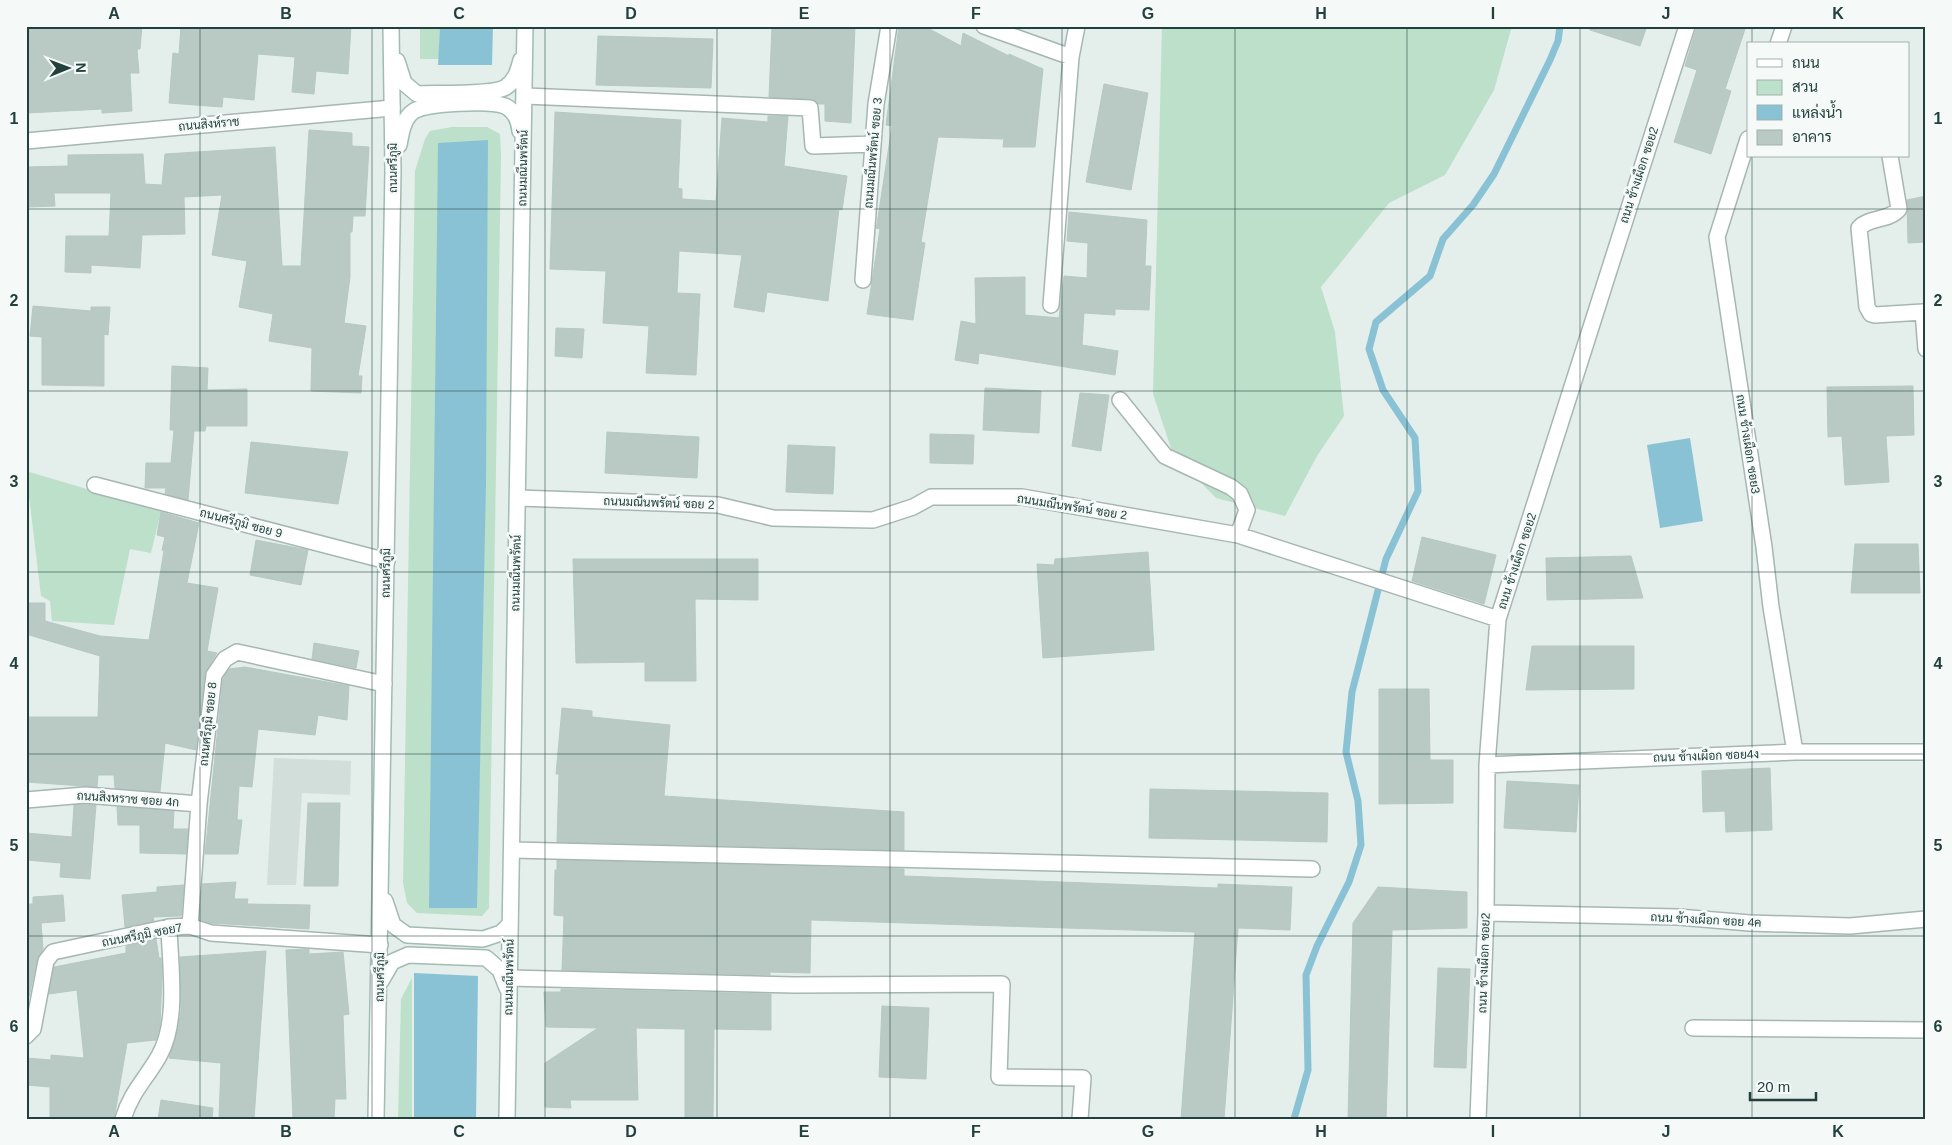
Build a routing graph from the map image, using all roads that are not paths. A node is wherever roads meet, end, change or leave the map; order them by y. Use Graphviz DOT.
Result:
graph roads {
  1 [pos="391,26"];
  2 [pos="526,26"];
  3 [pos="889,26"];
  4 [pos="984,26"];
  5 [pos="1077,26"];
  6 [pos="1686,26"];
  7 [pos="1784,26"];
  8 [pos="1779,42"];
  9 [pos="525,44"];
  10 [pos="1071,57"];
  11 [pos="525,96"];
  12 [pos="492,98"];
  13 [pos="420,100"];
  14 [pos="392,108"];
  15 [pos="26,141"];
  16 [pos="1747,142"];
  17 [pos="873,144"];
  18 [pos="524,154"];
  19 [pos="1890,158"];
  20 [pos="393,171"];
  21 [pos="863,280"];
  22 [pos="1051,306"];
  23 [pos="1926,350"];
  24 [pos="1120,400"];
  25 [pos="96,485"];
  26 [pos="518,498"];
  27 [pos="1238,535"];
  28 [pos="387,561"];
  29 [pos="1498,618"];
  30 [pos="384,684"];
  31 [pos="1795,752"];
  32 [pos="1926,752"];
  33 [pos="1487,765"];
  34 [pos="26,800"];
  35 [pos="199,804"];
  36 [pos="512,850"];
  37 [pos="1312,869"];
  38 [pos="381,883"];
  39 [pos="1486,913"];
  40 [pos="1926,919"];
  41 [pos="510,924"];
  42 [pos="190,926"];
  43 [pos="169,927"];
  44 [pos="380,945"];
  45 [pos="380,982"];
  46 [pos="509,986"];
  47 [pos="1693,1028"];
  48 [pos="1926,1030"];
  49 [pos="26,1036"];
  50 [pos="123,1119"];
  51 [pos="376,1119"];
  52 [pos="507,1119"];
  53 [pos="1080,1119"];
  54 [pos="1478,1119"];
  1 -- 13 [label="street"];
  1 -- 14 [label="street, ถนนศรีภูมิ"];
  2 -- 9 [label="street, ถนนมณีนพรัตน์"];
  3 -- 17 [label="street, ถนนมณีนพรัตน์ ซอย 3"];
  4 -- 10 [label="street"];
  5 -- 10 [label="street"];
  6 -- 29 [label="street, ถนน ช้างเผือก ซอย2"];
  7 -- 8 [label="street"];
  9 -- 11 [label="street, ถนนมณีนพรัตน์"];
  9 -- 12 [label="street"];
  10 -- 22 [label="street"];
  11 -- 17 [label="street"];
  11 -- 18 [label="street, ถนนมณีนพรัตน์"];
  12 -- 13 [label="street"];
  12 -- 18 [label="street"];
  13 -- 20 [label="street"];
  14 -- 15 [label="street, ถนนสิงห์ราช"];
  14 -- 20 [label="street, ถนนศรีภูมิ"];
  16 -- 31 [label="street, ถนน ช้างเผือก ซอย3"];
  17 -- 21 [label="street, ถนนมณีนพรัตน์ ซอย 3"];
  18 -- 26 [label="street, ถนนมณีนพรัตน์"];
  19 -- 23 [label="street"];
  20 -- 28 [label="street, ถนนศรีภูมิ"];
  24 -- 27 [label="street"];
  25 -- 28 [label="street, ถนนศรีภูมิ ซอย 9"];
  26 -- 27 [label="street, ถนนมณีนพรัตน์ ซอย 2"];
  26 -- 36 [label="street, ถนนมณีนพรัตน์"];
  27 -- 29 [label="street, ถนนมณีนพรัตน์ ซอย 2"];
  28 -- 30 [label="street, ถนนศรีภูมิ"];
  29 -- 33 [label="street, ถนน ช้างเผือก ซอย2"];
  30 -- 35 [label="street, ถนนศรีภูมิ ซอย 8"];
  30 -- 38 [label="street, ถนนศรีภูมิ"];
  31 -- 32 [label="street, ถนน ช้างเผือก ซอย4ง"];
  31 -- 33 [label="street, ถนน ช้างเผือก ซอย4ง"];
  33 -- 39 [label="street, ถนน ช้างเผือก ซอย2"];
  34 -- 35 [label="street, ถนนสิงหราช ซอย 4ก"];
  35 -- 42 [label="street, ถนนศรีภูมิ ซอย 8"];
  36 -- 37 [label="street"];
  36 -- 41 [label="street, ถนนมณีนพรัตน์"];
  38 -- 41 [label="street"];
  38 -- 44 [label="street, ถนนศรีภูมิ"];
  39 -- 40 [label="street, ถนน ช้างเผือก ซอย 4ค"];
  39 -- 54 [label="street, ถนน ช้างเผือก ซอย2"];
  41 -- 46 [label="street, ถนนมณีนพรัตน์"];
  42 -- 43 [label="street, ถนนศรีภูมิ ซอย7"];
  42 -- 44 [label="street, ถนนศรีภูมิ ซอย7"];
  43 -- 49 [label="street, ถนนศรีภูมิ ซอย7"];
  43 -- 50 [label="street"];
  44 -- 45 [label="street, ถนนศรีภูมิ"];
  45 -- 46 [label="street"];
  45 -- 51 [label="street, ถนนศรีภูมิ"];
  46 -- 52 [label="street, ถนนมณีนพรัตน์"];
  46 -- 53 [label="street"];
  47 -- 48 [label="street"];
}
